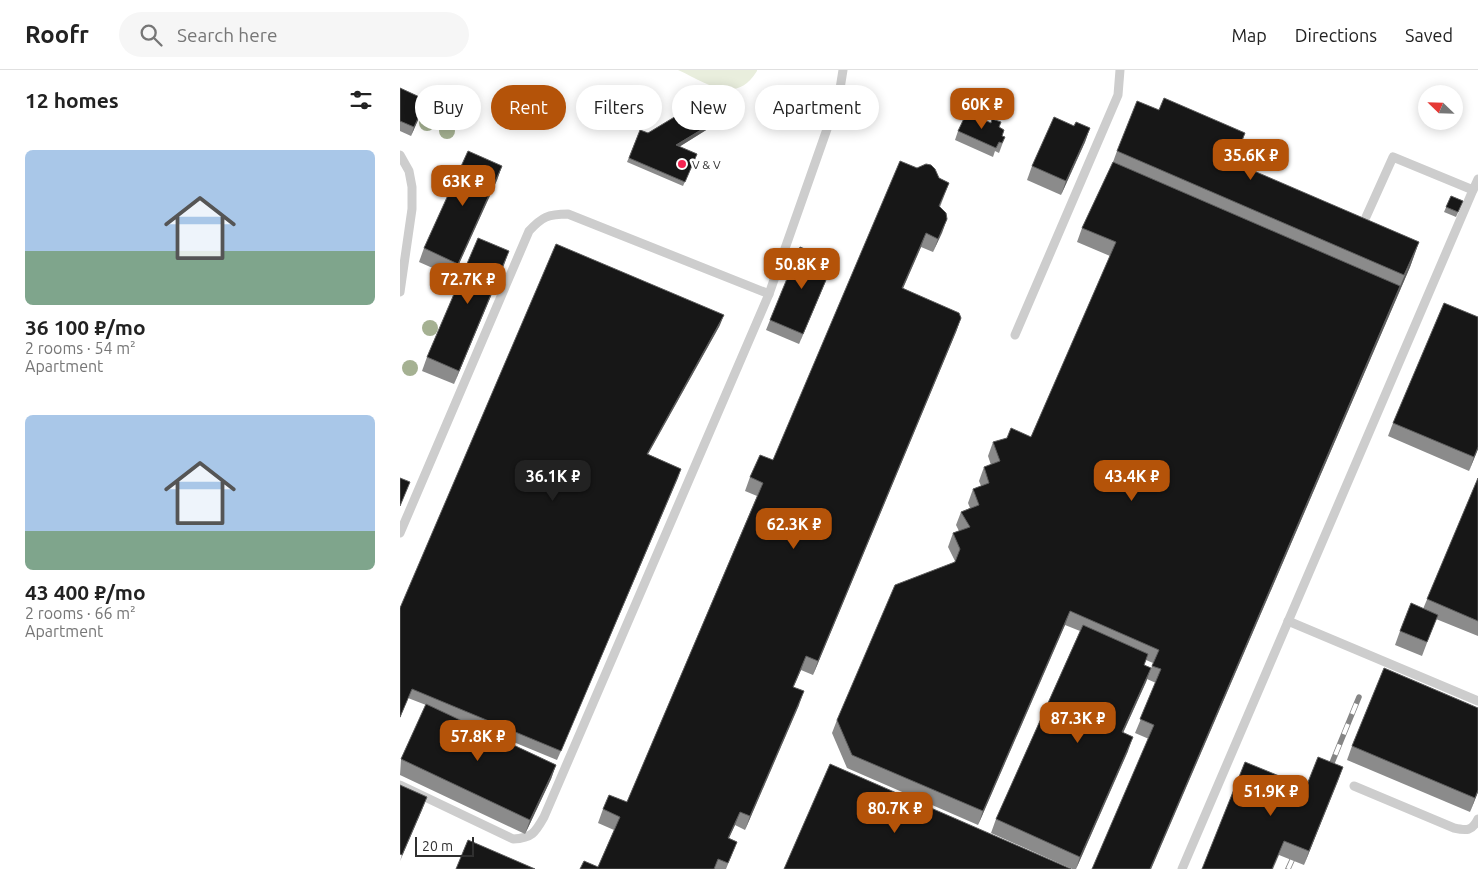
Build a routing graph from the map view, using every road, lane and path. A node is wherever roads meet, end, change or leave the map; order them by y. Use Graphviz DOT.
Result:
graph roads {
  1 [pos="843,70"];
  2 [pos="1120,70"];
  3 [pos="400,154"];
  4 [pos="1478,179"];
  5 [pos="1473,190"];
  6 [pos="1366,217"];
  7 [pos="400,292"];
  8 [pos="769,294"];
  9 [pos="1015,335"];
  10 [pos="400,533"];
  11 [pos="1288,621"];
  12 [pos="1478,701"];
  13 [pos="400,785"];
  14 [pos="1354,786"];
  15 [pos="1478,819"];
  16 [pos="1182,869"];
  1 -- 8 [label="lane"];
  2 -- 9 [label="lane"];
  3 -- 7 [label="lane"];
  4 -- 5 [label="lane"];
  5 -- 6 [label="lane"];
  5 -- 11 [label="lane"];
  8 -- 10 [label="lane"];
  8 -- 13 [label="lane"];
  11 -- 12 [label="lane"];
  11 -- 16 [label="lane"];
  14 -- 15 [label="lane"];
}
